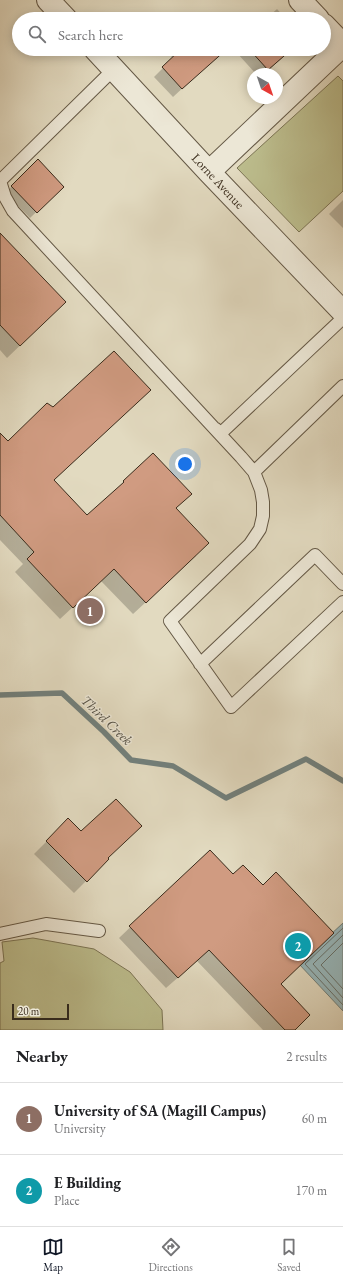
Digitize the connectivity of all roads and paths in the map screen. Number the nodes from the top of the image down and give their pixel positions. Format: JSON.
{"nodes":[{"id":1,"x":48,"y":0,"type":"edge"},
{"id":2,"x":300,"y":0,"type":"edge"},
{"id":3,"x":59,"y":12,"type":"edge"},
{"id":4,"x":311,"y":12,"type":"edge"},
{"id":5,"x":331,"y":32,"type":"edge"},
{"id":6,"x":343,"y":45,"type":"edge"},
{"id":7,"x":102,"y":56,"type":"edge"},
{"id":8,"x":114,"y":69,"type":"junction"},
{"id":9,"x":208,"y":172,"type":"junction"},
{"id":10,"x":0,"y":181,"type":"edge"},
{"id":11,"x":0,"y":198,"type":"edge"},
{"id":12,"x":343,"y":312,"type":"edge"},
{"id":13,"x":343,"y":318,"type":"edge"},
{"id":14,"x":343,"y":386,"type":"edge"},
{"id":15,"x":220,"y":434,"type":"junction"},
{"id":16,"x":254,"y":472,"type":"junction"},
{"id":17,"x":343,"y":584,"type":"edge"},
{"id":18,"x":343,"y":602,"type":"edge"},
{"id":19,"x":200,"y":664,"type":"junction"},
{"id":20,"x":99,"y":931,"type":"dead end"},
{"id":21,"x":0,"y":934,"type":"edge"}],
"edges":[{"from":1,"to":3,"type":"street"},
{"from":2,"to":4,"type":"street"},
{"from":5,"to":6,"type":"street"},
{"from":6,"to":9,"type":"street"},
{"from":7,"to":8,"type":"street","name":"Lorne Avenue"},
{"from":8,"to":9,"type":"street","name":"Lorne Avenue"},
{"from":8,"to":10,"type":"lane"},
{"from":9,"to":12,"type":"street","name":"Lorne Avenue"},
{"from":10,"to":15,"type":"lane"},
{"from":11,"to":15,"type":"lane"},
{"from":13,"to":15,"type":"lane"},
{"from":14,"to":16,"type":"lane"},
{"from":15,"to":16,"type":"lane"},
{"from":16,"to":19,"type":"lane"},
{"from":17,"to":19,"type":"lane"},
{"from":18,"to":19,"type":"lane"},
{"from":20,"to":21,"type":"lane"}]}
